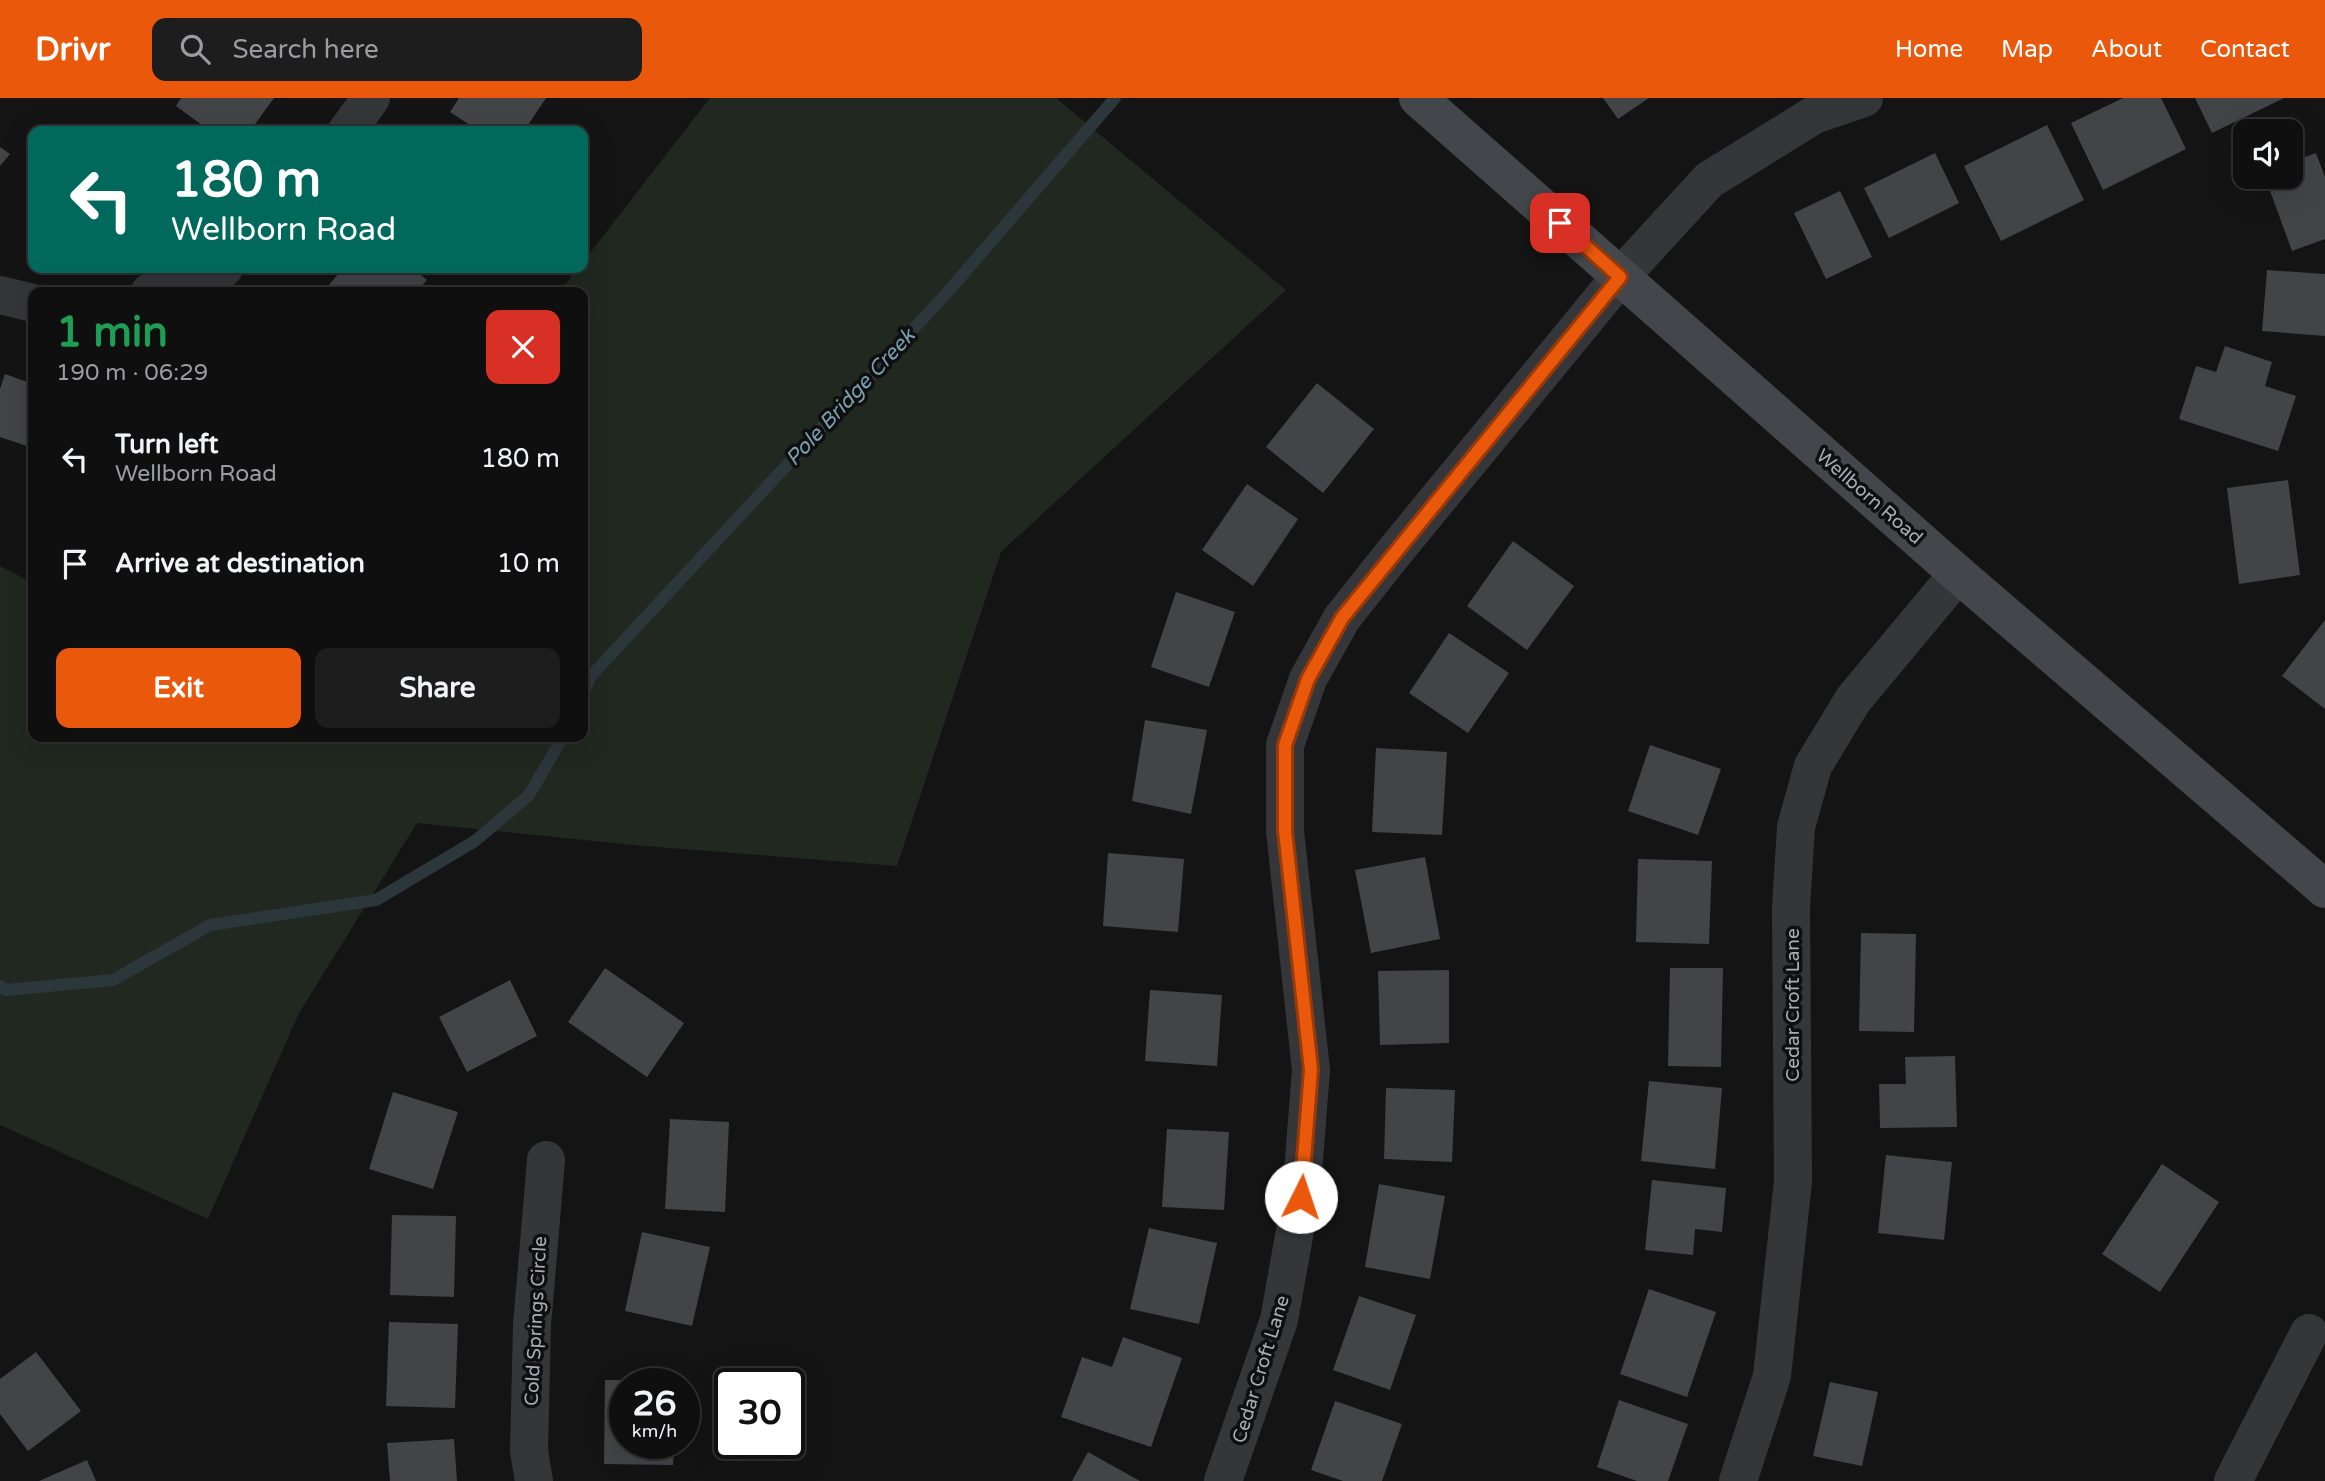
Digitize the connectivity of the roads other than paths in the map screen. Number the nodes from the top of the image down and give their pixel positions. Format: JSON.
{"nodes":[{"id":1,"x":371,"y":98,"type":"edge"},
{"id":2,"x":1419,"y":98,"type":"edge"},
{"id":3,"x":1864,"y":98,"type":"edge"},
{"id":4,"x":351,"y":126,"type":"edge"},
{"id":5,"x":218,"y":273,"type":"edge"},
{"id":6,"x":1620,"y":277,"type":"junction"},
{"id":7,"x":173,"y":287,"type":"edge"},
{"id":8,"x":0,"y":295,"type":"edge"},
{"id":9,"x":28,"y":302,"type":"edge"},
{"id":10,"x":1958,"y":574,"type":"junction"},
{"id":11,"x":2325,"y":889,"type":"edge"},
{"id":12,"x":546,"y":1160,"type":"dead end"},
{"id":13,"x":2309,"y":1333,"type":"dead end"},
{"id":14,"x":534,"y":1481,"type":"edge"},
{"id":15,"x":1223,"y":1481,"type":"edge"},
{"id":16,"x":1738,"y":1481,"type":"edge"},
{"id":17,"x":2233,"y":1481,"type":"edge"}],
"edges":[{"from":1,"to":4,"type":"street"},
{"from":2,"to":6,"type":"street","name":"Wellborn Road"},
{"from":3,"to":6,"type":"street","name":"Cedar Croft Lane"},
{"from":5,"to":7,"type":"street"},
{"from":6,"to":10,"type":"street","name":"Wellborn Road"},
{"from":6,"to":15,"type":"street","name":"Cedar Croft Lane"},
{"from":8,"to":9,"type":"street"},
{"from":10,"to":11,"type":"street","name":"Wellborn Road"},
{"from":10,"to":16,"type":"street","name":"Cedar Croft Lane"},
{"from":12,"to":14,"type":"street","name":"Cold Springs Circle"},
{"from":13,"to":17,"type":"street"}]}
